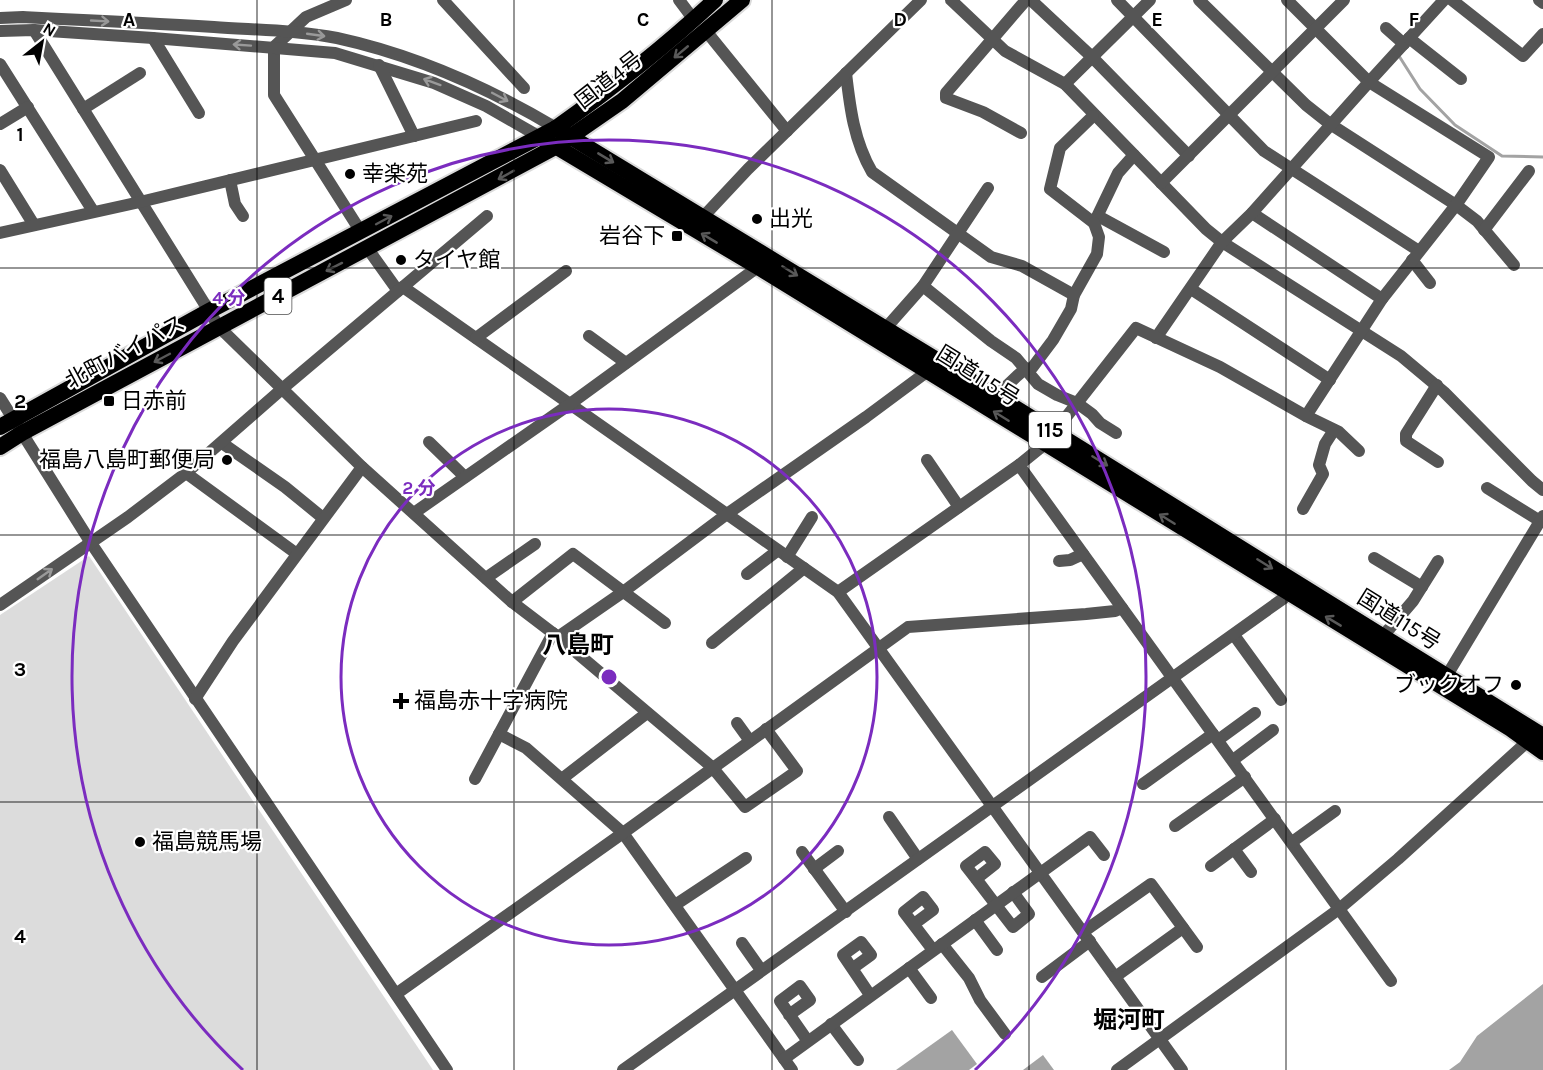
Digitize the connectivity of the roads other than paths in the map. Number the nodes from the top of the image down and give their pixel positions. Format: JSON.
{"nodes":[{"id":1,"x":346,"y":0,"type":"edge"},
{"id":2,"x":443,"y":0,"type":"edge"},
{"id":3,"x":679,"y":0,"type":"edge"},
{"id":4,"x":716,"y":0,"type":"edge"},
{"id":5,"x":742,"y":0,"type":"edge"},
{"id":6,"x":921,"y":0,"type":"edge"},
{"id":7,"x":951,"y":0,"type":"edge"},
{"id":8,"x":1026,"y":0,"type":"edge"},
{"id":9,"x":1031,"y":0,"type":"edge"},
{"id":10,"x":1118,"y":0,"type":"edge"},
{"id":11,"x":1150,"y":0,"type":"edge"},
{"id":12,"x":1199,"y":0,"type":"edge"},
{"id":13,"x":1287,"y":0,"type":"edge"},
{"id":14,"x":1344,"y":0,"type":"edge"},
{"id":15,"x":1444,"y":0,"type":"edge"},
{"id":16,"x":1452,"y":0,"type":"edge"},
{"id":17,"x":1539,"y":0,"type":"edge"},
{"id":18,"x":1543,"y":3,"type":"edge"},
{"id":19,"x":1133,"y":15,"type":"junction"},
{"id":20,"x":0,"y":18,"type":"edge"},
{"id":21,"x":700,"y":26,"type":"junction"},
{"id":22,"x":1315,"y":28,"type":"junction"},
{"id":23,"x":1386,"y":28,"type":"dead end"},
{"id":24,"x":34,"y":30,"type":"junction"},
{"id":25,"x":0,"y":31,"type":"edge"},
{"id":26,"x":291,"y":32,"type":"junction"},
{"id":27,"x":1543,"y":34,"type":"edge"},
{"id":28,"x":153,"y":38,"type":"junction"},
{"id":29,"x":991,"y":38,"type":"junction"},
{"id":30,"x":1406,"y":41,"type":"junction"},
{"id":31,"x":274,"y":47,"type":"junction"},
{"id":32,"x":1092,"y":57,"type":"junction"},
{"id":33,"x":0,"y":64,"type":"edge"},
{"id":34,"x":379,"y":65,"type":"junction"},
{"id":35,"x":1271,"y":72,"type":"junction"},
{"id":36,"x":140,"y":73,"type":"dead end"},
{"id":37,"x":846,"y":73,"type":"junction"},
{"id":38,"x":1461,"y":79,"type":"dead end"},
{"id":39,"x":1369,"y":82,"type":"junction"},
{"id":40,"x":1065,"y":84,"type":"junction"},
{"id":41,"x":524,"y":88,"type":"dead end"},
{"id":42,"x":27,"y":107,"type":"junction"},
{"id":43,"x":83,"y":109,"type":"junction"},
{"id":44,"x":199,"y":113,"type":"dead end"},
{"id":45,"x":1094,"y":116,"type":"junction"},
{"id":46,"x":1230,"y":116,"type":"junction"},
{"id":47,"x":476,"y":121,"type":"dead end"},
{"id":48,"x":0,"y":124,"type":"edge"},
{"id":49,"x":1330,"y":124,"type":"junction"},
{"id":50,"x":556,"y":128,"type":"junction"},
{"id":51,"x":787,"y":131,"type":"junction"},
{"id":52,"x":1021,"y":133,"type":"dead end"},
{"id":53,"x":414,"y":136,"type":"junction"},
{"id":54,"x":540,"y":137,"type":"junction"},
{"id":55,"x":564,"y":142,"type":"junction"},
{"id":56,"x":1134,"y":155,"type":"junction"},
{"id":57,"x":1189,"y":156,"type":"junction"},
{"id":58,"x":315,"y":159,"type":"junction"},
{"id":59,"x":1292,"y":168,"type":"junction"},
{"id":60,"x":0,"y":170,"type":"edge"},
{"id":61,"x":1529,"y":171,"type":"dead end"},
{"id":62,"x":230,"y":180,"type":"junction"},
{"id":63,"x":1161,"y":183,"type":"junction"},
{"id":64,"x":988,"y":188,"type":"dead end"},
{"id":65,"x":140,"y":202,"type":"junction"},
{"id":66,"x":1456,"y":205,"type":"junction"},
{"id":67,"x":93,"y":211,"type":"junction"},
{"id":68,"x":1252,"y":213,"type":"junction"},
{"id":69,"x":243,"y":216,"type":"dead end"},
{"id":70,"x":487,"y":216,"type":"dead end"},
{"id":71,"x":703,"y":217,"type":"junction"},
{"id":72,"x":1096,"y":219,"type":"junction"},
{"id":73,"x":34,"y":225,"type":"junction"},
{"id":74,"x":1484,"y":230,"type":"junction"},
{"id":75,"x":361,"y":232,"type":"junction"},
{"id":76,"x":0,"y":233,"type":"edge"},
{"id":77,"x":960,"y":233,"type":"junction"},
{"id":78,"x":1222,"y":242,"type":"junction"},
{"id":79,"x":368,"y":249,"type":"junction"},
{"id":80,"x":1164,"y":252,"type":"dead end"},
{"id":81,"x":1416,"y":255,"type":"junction"},
{"id":82,"x":762,"y":262,"type":"junction"},
{"id":83,"x":1514,"y":265,"type":"dead end"},
{"id":84,"x":566,"y":271,"type":"dead end"},
{"id":85,"x":1430,"y":283,"type":"dead end"},
{"id":86,"x":923,"y":286,"type":"junction"},
{"id":87,"x":401,"y":289,"type":"junction"},
{"id":88,"x":1191,"y":289,"type":"junction"},
{"id":89,"x":1074,"y":296,"type":"junction"},
{"id":90,"x":1382,"y":299,"type":"junction"},
{"id":91,"x":209,"y":311,"type":"junction"},
{"id":92,"x":219,"y":327,"type":"junction"},
{"id":93,"x":885,"y":329,"type":"junction"},
{"id":94,"x":1363,"y":331,"type":"junction"},
{"id":95,"x":589,"y":336,"type":"dead end"},
{"id":96,"x":476,"y":338,"type":"junction"},
{"id":97,"x":1156,"y":338,"type":"junction"},
{"id":98,"x":626,"y":363,"type":"junction"},
{"id":99,"x":932,"y":366,"type":"junction"},
{"id":100,"x":1025,"y":369,"type":"junction"},
{"id":101,"x":1330,"y":380,"type":"junction"},
{"id":102,"x":1437,"y":386,"type":"junction"},
{"id":103,"x":282,"y":389,"type":"junction"},
{"id":104,"x":996,"y":396,"type":"junction"},
{"id":105,"x":0,"y":398,"type":"edge"},
{"id":106,"x":1077,"y":403,"type":"junction"},
{"id":107,"x":570,"y":404,"type":"junction"},
{"id":108,"x":1306,"y":416,"type":"junction"},
{"id":109,"x":12,"y":426,"type":"edge"},
{"id":110,"x":1334,"y":430,"type":"junction"},
{"id":111,"x":1116,"y":433,"type":"dead end"},
{"id":112,"x":1050,"y":438,"type":"junction"},
{"id":113,"x":429,"y":442,"type":"dead end"},
{"id":114,"x":222,"y":443,"type":"junction"},
{"id":115,"x":0,"y":447,"type":"edge"},
{"id":116,"x":1359,"y":451,"type":"dead end"},
{"id":117,"x":927,"y":460,"type":"dead end"},
{"id":118,"x":1438,"y":462,"type":"dead end"},
{"id":119,"x":1019,"y":465,"type":"junction"},
{"id":120,"x":362,"y":467,"type":"junction"},
{"id":121,"x":186,"y":473,"type":"junction"},
{"id":122,"x":465,"y":477,"type":"junction"},
{"id":123,"x":1487,"y":488,"type":"dead end"},
{"id":124,"x":1543,"y":490,"type":"edge"},
{"id":125,"x":959,"y":507,"type":"junction"},
{"id":126,"x":1303,"y":509,"type":"dead end"},
{"id":127,"x":414,"y":513,"type":"junction"},
{"id":128,"x":727,"y":514,"type":"junction"},
{"id":129,"x":812,"y":517,"type":"dead end"},
{"id":130,"x":323,"y":518,"type":"junction"},
{"id":131,"x":1541,"y":518,"type":"edge"},
{"id":132,"x":91,"y":543,"type":"junction"},
{"id":133,"x":535,"y":544,"type":"dead end"},
{"id":134,"x":297,"y":554,"type":"junction"},
{"id":135,"x":782,"y":554,"type":"junction"},
{"id":136,"x":1083,"y":554,"type":"junction"},
{"id":137,"x":1374,"y":558,"type":"dead end"},
{"id":138,"x":1059,"y":561,"type":"dead end"},
{"id":139,"x":1438,"y":561,"type":"dead end"},
{"id":140,"x":804,"y":568,"type":"junction"},
{"id":141,"x":747,"y":574,"type":"dead end"},
{"id":142,"x":486,"y":578,"type":"junction"},
{"id":143,"x":1422,"y":587,"type":"junction"},
{"id":144,"x":1292,"y":588,"type":"junction"},
{"id":145,"x":623,"y":592,"type":"junction"},
{"id":146,"x":838,"y":592,"type":"junction"},
{"id":147,"x":512,"y":602,"type":"junction"},
{"id":148,"x":0,"y":605,"type":"edge"},
{"id":149,"x":1122,"y":608,"type":"junction"},
{"id":150,"x":665,"y":623,"type":"dead end"},
{"id":151,"x":556,"y":635,"type":"junction"},
{"id":152,"x":1234,"y":635,"type":"junction"},
{"id":153,"x":1383,"y":636,"type":"junction"},
{"id":154,"x":712,"y":643,"type":"dead end"},
{"id":155,"x":878,"y":647,"type":"junction"},
{"id":156,"x":1173,"y":679,"type":"junction"},
{"id":157,"x":1444,"y":681,"type":"junction"},
{"id":158,"x":195,"y":699,"type":"junction"},
{"id":159,"x":1281,"y":700,"type":"dead end"},
{"id":160,"x":647,"y":713,"type":"junction"},
{"id":161,"x":1255,"y":713,"type":"dead end"},
{"id":162,"x":737,"y":723,"type":"dead end"},
{"id":163,"x":766,"y":729,"type":"junction"},
{"id":164,"x":1273,"y":730,"type":"dead end"},
{"id":165,"x":499,"y":734,"type":"junction"},
{"id":166,"x":1215,"y":737,"type":"junction"},
{"id":167,"x":1535,"y":738,"type":"edge"},
{"id":168,"x":750,"y":741,"type":"junction"},
{"id":169,"x":1543,"y":752,"type":"edge"},
{"id":170,"x":1233,"y":760,"type":"junction"},
{"id":171,"x":712,"y":767,"type":"junction"},
{"id":172,"x":1245,"y":777,"type":"junction"},
{"id":173,"x":562,"y":778,"type":"junction"},
{"id":174,"x":476,"y":779,"type":"dead end"},
{"id":175,"x":1143,"y":784,"type":"dead end"},
{"id":176,"x":992,"y":807,"type":"junction"},
{"id":177,"x":1335,"y":811,"type":"dead end"},
{"id":178,"x":889,"y":817,"type":"dead end"},
{"id":179,"x":1275,"y":819,"type":"junction"},
{"id":180,"x":1175,"y":826,"type":"dead end"},
{"id":181,"x":623,"y":833,"type":"junction"},
{"id":182,"x":1292,"y":842,"type":"junction"},
{"id":183,"x":1234,"y":849,"type":"junction"},
{"id":184,"x":838,"y":851,"type":"dead end"},
{"id":185,"x":802,"y":852,"type":"dead end"},
{"id":186,"x":1104,"y":855,"type":"dead end"},
{"id":187,"x":746,"y":858,"type":"dead end"},
{"id":188,"x":918,"y":859,"type":"junction"},
{"id":189,"x":1212,"y":866,"type":"dead end"},
{"id":190,"x":814,"y":869,"type":"junction"},
{"id":191,"x":1041,"y":872,"type":"junction"},
{"id":192,"x":1251,"y":872,"type":"dead end"},
{"id":193,"x":976,"y":879,"type":"dead end"},
{"id":194,"x":1013,"y":892,"type":"junction"},
{"id":195,"x":675,"y":905,"type":"junction"},
{"id":196,"x":995,"y":905,"type":"junction"},
{"id":197,"x":1339,"y":909,"type":"junction"},
{"id":198,"x":846,"y":912,"type":"junction"},
{"id":199,"x":975,"y":920,"type":"junction"},
{"id":200,"x":914,"y":924,"type":"dead end"},
{"id":201,"x":1183,"y":928,"type":"junction"},
{"id":202,"x":1087,"y":937,"type":"junction"},
{"id":203,"x":742,"y":943,"type":"dead end"},
{"id":204,"x":938,"y":947,"type":"junction"},
{"id":205,"x":1197,"y":947,"type":"dead end"},
{"id":206,"x":998,"y":950,"type":"dead end"},
{"id":207,"x":909,"y":968,"type":"junction"},
{"id":208,"x":852,"y":969,"type":"dead end"},
{"id":209,"x":762,"y":970,"type":"junction"},
{"id":210,"x":1042,"y":977,"type":"dead end"},
{"id":211,"x":1115,"y":977,"type":"junction"},
{"id":212,"x":1392,"y":981,"type":"dead end"},
{"id":213,"x":735,"y":989,"type":"junction"},
{"id":214,"x":396,"y":994,"type":"junction"},
{"id":215,"x":870,"y":995,"type":"junction"},
{"id":216,"x":931,"y":998,"type":"dead end"},
{"id":217,"x":789,"y":1015,"type":"dead end"},
{"id":218,"x":831,"y":1024,"type":"junction"},
{"id":219,"x":1005,"y":1034,"type":"dead end"},
{"id":220,"x":1160,"y":1039,"type":"junction"},
{"id":221,"x":807,"y":1040,"type":"junction"},
{"id":222,"x":784,"y":1059,"type":"junction"},
{"id":223,"x":858,"y":1060,"type":"dead end"},
{"id":224,"x":447,"y":1070,"type":"edge"},
{"id":225,"x":623,"y":1070,"type":"edge"},
{"id":226,"x":792,"y":1070,"type":"edge"},
{"id":227,"x":1117,"y":1070,"type":"edge"},
{"id":228,"x":1182,"y":1070,"type":"edge"}],
"edges":[{"from":1,"to":26,"type":"street"},
{"from":2,"to":41,"type":"street"},
{"from":3,"to":21,"type":"street"},
{"from":4,"to":21,"type":"highway","name":"国道4号","number":"4"},
{"from":5,"to":21,"type":"highway","name":"国道4号","number":"4"},
{"from":6,"to":37,"type":"street"},
{"from":7,"to":29,"type":"street"},
{"from":8,"to":29,"type":"street"},
{"from":9,"to":32,"type":"street"},
{"from":10,"to":19,"type":"street"},
{"from":11,"to":19,"type":"street"},
{"from":12,"to":35,"type":"street"},
{"from":13,"to":22,"type":"street"},
{"from":14,"to":22,"type":"street"},
{"from":15,"to":30,"type":"street"},
{"from":16,"to":27,"type":"street"},
{"from":17,"to":18,"type":"street"},
{"from":19,"to":32,"type":"street"},
{"from":19,"to":46,"type":"street"},
{"from":20,"to":26,"type":"street","one_way":true},
{"from":21,"to":50,"type":"highway","name":"国道4号","number":"4"},
{"from":21,"to":51,"type":"street"},
{"from":21,"to":55,"type":"highway","name":"国道4号","number":"4","one_way":true},
{"from":22,"to":35,"type":"street"},
{"from":22,"to":39,"type":"street"},
{"from":23,"to":30,"type":"street"},
{"from":24,"to":25,"type":"street"},
{"from":24,"to":28,"type":"street"},
{"from":24,"to":43,"type":"street"},
{"from":26,"to":31,"type":"street"},
{"from":26,"to":50,"type":"street","one_way":true},
{"from":31,"to":28,"type":"street","one_way":true},
{"from":28,"to":44,"type":"street"},
{"from":29,"to":40,"type":"street"},
{"from":29,"to":52,"type":"street"},
{"from":30,"to":38,"type":"street"},
{"from":30,"to":39,"type":"street"},
{"from":31,"to":34,"type":"street"},
{"from":31,"to":58,"type":"street"},
{"from":32,"to":40,"type":"street"},
{"from":32,"to":57,"type":"street"},
{"from":33,"to":42,"type":"street"},
{"from":34,"to":53,"type":"street"},
{"from":54,"to":34,"type":"street","one_way":true},
{"from":35,"to":46,"type":"street"},
{"from":35,"to":49,"type":"street"},
{"from":36,"to":43,"type":"street"},
{"from":37,"to":51,"type":"street"},
{"from":37,"to":77,"type":"street"},
{"from":39,"to":49,"type":"street"},
{"from":39,"to":66,"type":"street"},
{"from":40,"to":45,"type":"street"},
{"from":42,"to":48,"type":"street"},
{"from":42,"to":67,"type":"street"},
{"from":43,"to":65,"type":"street"},
{"from":45,"to":56,"type":"street"},
{"from":45,"to":72,"type":"street"},
{"from":46,"to":57,"type":"street"},
{"from":46,"to":59,"type":"street"},
{"from":47,"to":53,"type":"street"},
{"from":49,"to":59,"type":"street"},
{"from":49,"to":66,"type":"street"},
{"from":50,"to":54,"type":"highway","name":"国道4号","number":"4"},
{"from":50,"to":55,"type":"highway","name":"国道115号","number":"115"},
{"from":51,"to":71,"type":"street"},
{"from":53,"to":58,"type":"street"},
{"from":54,"to":55,"type":"highway","name":"国道115号","number":"115"},
{"from":75,"to":54,"type":"highway","name":"北町バイパス","number":"4","one_way":true},
{"from":55,"to":71,"type":"highway","name":"国道115号","number":"115","one_way":true},
{"from":55,"to":79,"type":"highway","name":"北町バイパス","number":"4","one_way":true},
{"from":82,"to":55,"type":"highway","name":"国道115号","number":"115","one_way":true},
{"from":56,"to":63,"type":"street"},
{"from":56,"to":72,"type":"street"},
{"from":57,"to":63,"type":"street"},
{"from":58,"to":62,"type":"street"},
{"from":58,"to":75,"type":"street"},
{"from":59,"to":68,"type":"street"},
{"from":59,"to":81,"type":"street"},
{"from":60,"to":73,"type":"street"},
{"from":61,"to":74,"type":"street"},
{"from":62,"to":65,"type":"street"},
{"from":62,"to":69,"type":"street"},
{"from":63,"to":78,"type":"street"},
{"from":64,"to":77,"type":"street"},
{"from":65,"to":67,"type":"street"},
{"from":65,"to":91,"type":"street"},
{"from":66,"to":74,"type":"street"},
{"from":66,"to":81,"type":"street"},
{"from":67,"to":73,"type":"street"},
{"from":68,"to":78,"type":"street"},
{"from":68,"to":90,"type":"street"},
{"from":70,"to":87,"type":"street"},
{"from":71,"to":82,"type":"highway","name":"国道115号","number":"115"},
{"from":72,"to":80,"type":"street"},
{"from":72,"to":89,"type":"street"},
{"from":73,"to":76,"type":"street"},
{"from":74,"to":83,"type":"street"},
{"from":75,"to":91,"type":"highway","name":"北町バイパス","number":"4"},
{"from":77,"to":86,"type":"street"},
{"from":77,"to":89,"type":"street"},
{"from":78,"to":88,"type":"street"},
{"from":78,"to":94,"type":"street"},
{"from":79,"to":87,"type":"street"},
{"from":79,"to":92,"type":"highway","name":"北町バイパス","number":"4","one_way":true},
{"from":81,"to":85,"type":"street"},
{"from":81,"to":90,"type":"street"},
{"from":82,"to":93,"type":"highway","name":"国道115号","number":"115","one_way":true},
{"from":82,"to":98,"type":"street"},
{"from":82,"to":99,"type":"highway","name":"国道115号","number":"115"},
{"from":84,"to":96,"type":"street"},
{"from":86,"to":93,"type":"street"},
{"from":86,"to":100,"type":"street"},
{"from":87,"to":96,"type":"street"},
{"from":87,"to":103,"type":"street"},
{"from":88,"to":97,"type":"street"},
{"from":88,"to":101,"type":"street"},
{"from":89,"to":100,"type":"street"},
{"from":90,"to":94,"type":"street"},
{"from":91,"to":92,"type":"street"},
{"from":91,"to":109,"type":"highway","name":"北町バイパス","number":"4"},
{"from":92,"to":103,"type":"street"},
{"from":92,"to":109,"type":"highway","name":"北町バイパス","number":"4","one_way":true},
{"from":93,"to":99,"type":"highway","name":"国道115号","number":"115"},
{"from":94,"to":101,"type":"street"},
{"from":94,"to":102,"type":"street"},
{"from":95,"to":98,"type":"street"},
{"from":96,"to":107,"type":"street"},
{"from":97,"to":106,"type":"street"},
{"from":97,"to":108,"type":"street"},
{"from":98,"to":107,"type":"street"},
{"from":99,"to":104,"type":"highway","name":"国道115号","number":"115"},
{"from":112,"to":99,"type":"highway","name":"国道115号","number":"115","one_way":true},
{"from":99,"to":128,"type":"street"},
{"from":100,"to":104,"type":"street"},
{"from":100,"to":106,"type":"street"},
{"from":101,"to":108,"type":"street"},
{"from":102,"to":118,"type":"street"},
{"from":102,"to":124,"type":"street"},
{"from":103,"to":114,"type":"street"},
{"from":103,"to":120,"type":"street"},
{"from":104,"to":112,"type":"highway","name":"国道115号","number":"115"},
{"from":105,"to":109,"type":"street"},
{"from":106,"to":111,"type":"street"},
{"from":106,"to":112,"type":"street"},
{"from":107,"to":122,"type":"street"},
{"from":107,"to":128,"type":"street"},
{"from":108,"to":110,"type":"street"},
{"from":109,"to":115,"type":"highway","name":"北町バイパス","number":"4"},
{"from":109,"to":132,"type":"street"},
{"from":110,"to":116,"type":"street"},
{"from":110,"to":126,"type":"street"},
{"from":112,"to":119,"type":"street"},
{"from":112,"to":144,"type":"highway","name":"国道115号","number":"115"},
{"from":113,"to":122,"type":"street"},
{"from":114,"to":121,"type":"street"},
{"from":114,"to":130,"type":"street"},
{"from":117,"to":125,"type":"street"},
{"from":119,"to":125,"type":"street"},
{"from":119,"to":136,"type":"street"},
{"from":120,"to":127,"type":"street"},
{"from":120,"to":130,"type":"street"},
{"from":121,"to":132,"type":"street"},
{"from":121,"to":134,"type":"street"},
{"from":122,"to":127,"type":"street"},
{"from":123,"to":131,"type":"street"},
{"from":125,"to":146,"type":"street"},
{"from":127,"to":142,"type":"street"},
{"from":128,"to":135,"type":"street"},
{"from":128,"to":145,"type":"street"},
{"from":129,"to":135,"type":"street"},
{"from":130,"to":134,"type":"street"},
{"from":131,"to":157,"type":"street"},
{"from":148,"to":132,"type":"street","one_way":true},
{"from":132,"to":158,"type":"street"},
{"from":133,"to":142,"type":"street"},
{"from":134,"to":158,"type":"street"},
{"from":135,"to":140,"type":"street"},
{"from":135,"to":141,"type":"street"},
{"from":136,"to":138,"type":"street"},
{"from":136,"to":149,"type":"street"},
{"from":137,"to":143,"type":"street"},
{"from":139,"to":143,"type":"street"},
{"from":140,"to":146,"type":"street"},
{"from":140,"to":154,"type":"street"},
{"from":142,"to":147,"type":"street"},
{"from":143,"to":153,"type":"street"},
{"from":144,"to":152,"type":"street"},
{"from":144,"to":153,"type":"highway","name":"国道115号","number":"115"},
{"from":157,"to":144,"type":"highway","name":"国道115号","number":"115","one_way":true},
{"from":145,"to":147,"type":"street"},
{"from":145,"to":150,"type":"street"},
{"from":145,"to":151,"type":"street"},
{"from":146,"to":155,"type":"street"},
{"from":147,"to":151,"type":"street"},
{"from":149,"to":155,"type":"street"},
{"from":149,"to":156,"type":"street"},
{"from":151,"to":160,"type":"street"},
{"from":151,"to":165,"type":"street"},
{"from":152,"to":156,"type":"street"},
{"from":152,"to":159,"type":"street"},
{"from":153,"to":157,"type":"highway","name":"国道115号","number":"115"},
{"from":155,"to":163,"type":"street"},
{"from":155,"to":176,"type":"street"},
{"from":156,"to":166,"type":"street"},
{"from":156,"to":176,"type":"street"},
{"from":157,"to":167,"type":"highway","name":"国道115号","number":"115"},
{"from":158,"to":214,"type":"street"},
{"from":160,"to":171,"type":"street"},
{"from":160,"to":173,"type":"street"},
{"from":161,"to":166,"type":"street"},
{"from":162,"to":168,"type":"street"},
{"from":163,"to":168,"type":"street"},
{"from":163,"to":171,"type":"street"},
{"from":164,"to":170,"type":"street"},
{"from":165,"to":173,"type":"street"},
{"from":165,"to":174,"type":"street"},
{"from":166,"to":170,"type":"street"},
{"from":166,"to":175,"type":"street"},
{"from":167,"to":169,"type":"highway","name":"国道115号","number":"115"},
{"from":167,"to":197,"type":"street"},
{"from":168,"to":171,"type":"street"},
{"from":170,"to":172,"type":"street"},
{"from":171,"to":181,"type":"street"},
{"from":172,"to":179,"type":"street"},
{"from":172,"to":180,"type":"street"},
{"from":173,"to":181,"type":"street"},
{"from":176,"to":188,"type":"street"},
{"from":176,"to":191,"type":"street"},
{"from":177,"to":182,"type":"street"},
{"from":178,"to":188,"type":"street"},
{"from":179,"to":182,"type":"street"},
{"from":179,"to":183,"type":"street"},
{"from":181,"to":195,"type":"street"},
{"from":181,"to":214,"type":"street"},
{"from":182,"to":197,"type":"street"},
{"from":183,"to":189,"type":"street"},
{"from":183,"to":192,"type":"street"},
{"from":184,"to":190,"type":"street"},
{"from":185,"to":190,"type":"street"},
{"from":186,"to":191,"type":"street"},
{"from":187,"to":195,"type":"street"},
{"from":188,"to":198,"type":"street"},
{"from":190,"to":198,"type":"street"},
{"from":191,"to":194,"type":"street"},
{"from":191,"to":202,"type":"street"},
{"from":193,"to":196,"type":"street"},
{"from":194,"to":196,"type":"street"},
{"from":194,"to":196,"type":"street"},
{"from":195,"to":213,"type":"street"},
{"from":196,"to":199,"type":"street"},
{"from":197,"to":212,"type":"street"},
{"from":197,"to":220,"type":"street"},
{"from":198,"to":209,"type":"street"},
{"from":199,"to":204,"type":"street"},
{"from":199,"to":206,"type":"street"},
{"from":200,"to":204,"type":"street"},
{"from":201,"to":202,"type":"street"},
{"from":201,"to":205,"type":"street"},
{"from":201,"to":211,"type":"street"},
{"from":202,"to":210,"type":"street"},
{"from":202,"to":211,"type":"street"},
{"from":203,"to":209,"type":"street"},
{"from":204,"to":207,"type":"street"},
{"from":204,"to":219,"type":"street"},
{"from":207,"to":215,"type":"street"},
{"from":207,"to":216,"type":"street"},
{"from":208,"to":215,"type":"street"},
{"from":209,"to":213,"type":"street"},
{"from":211,"to":220,"type":"street"},
{"from":213,"to":222,"type":"street"},
{"from":213,"to":225,"type":"street"},
{"from":214,"to":224,"type":"street"},
{"from":215,"to":218,"type":"street"},
{"from":217,"to":221,"type":"street"},
{"from":218,"to":221,"type":"street"},
{"from":218,"to":223,"type":"street"},
{"from":220,"to":227,"type":"street"},
{"from":220,"to":228,"type":"street"},
{"from":221,"to":222,"type":"street"},
{"from":222,"to":226,"type":"street"}]}
